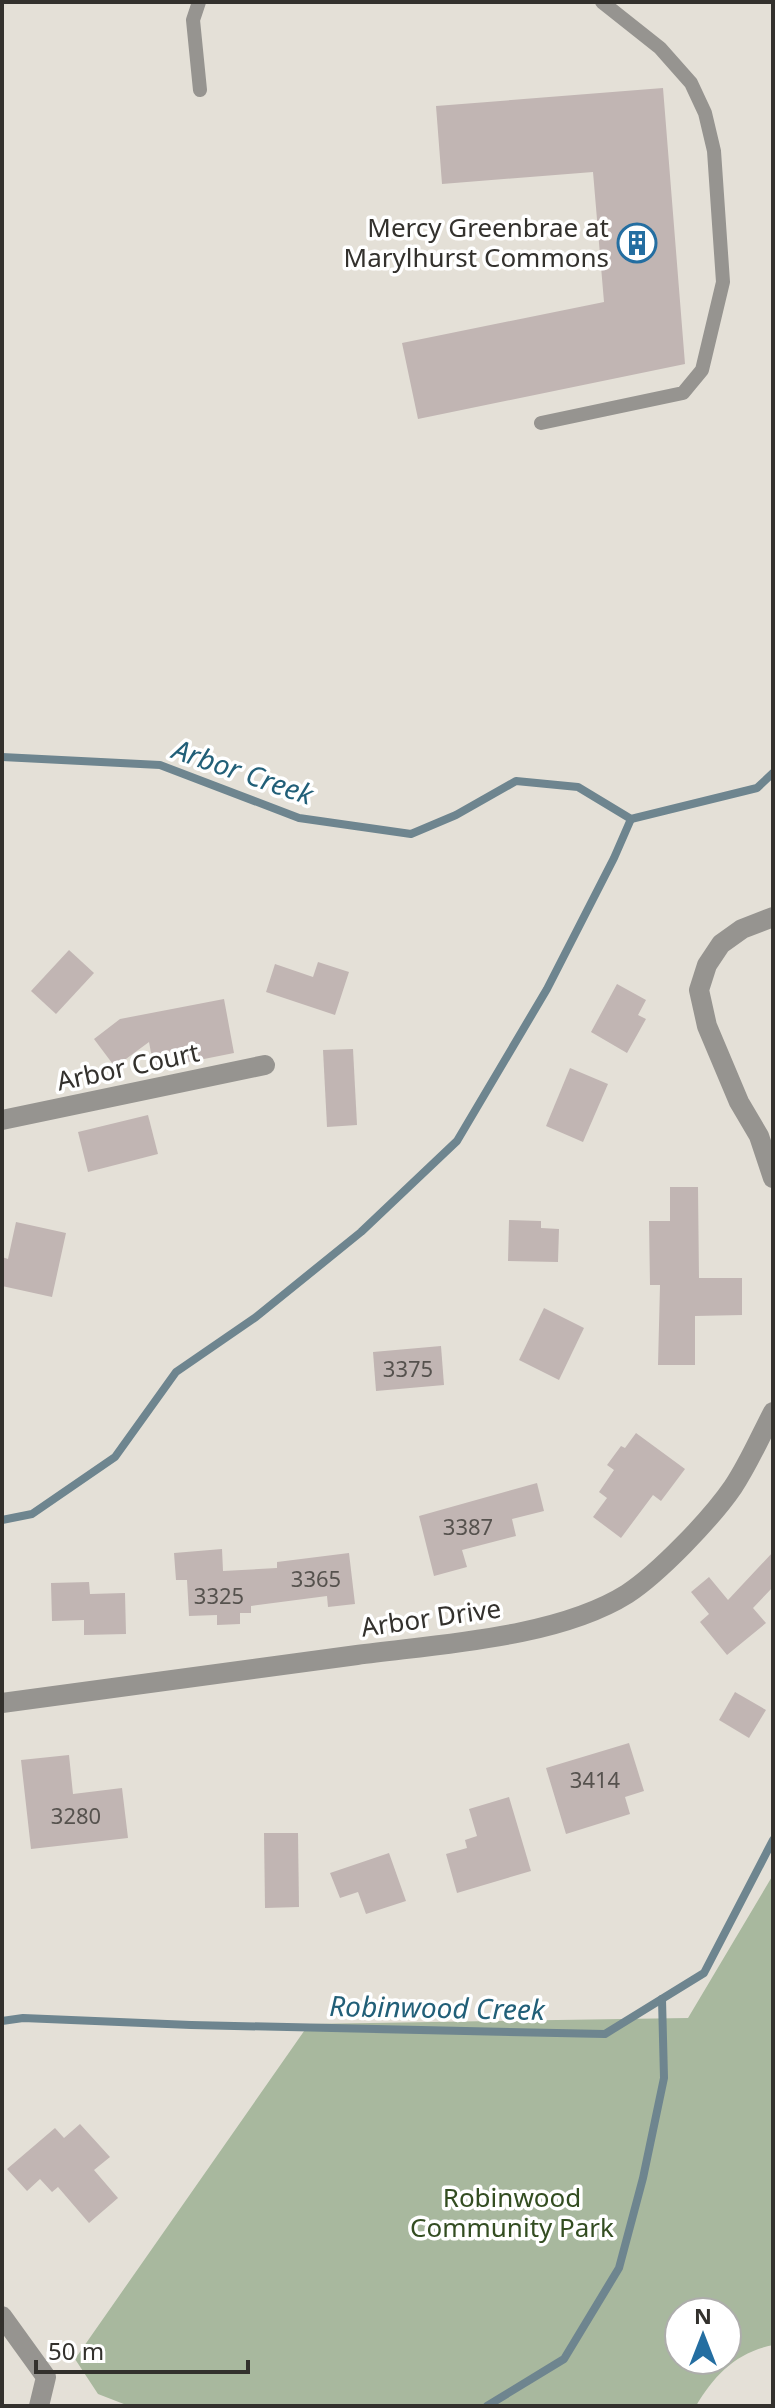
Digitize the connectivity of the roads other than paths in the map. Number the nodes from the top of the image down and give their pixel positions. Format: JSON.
{"nodes":[{"id":1,"x":199,"y":2,"type":"edge"},
{"id":2,"x":602,"y":2,"type":"edge"},
{"id":3,"x":200,"y":90,"type":"dead end"},
{"id":4,"x":541,"y":423,"type":"dead end"},
{"id":5,"x":773,"y":917,"type":"edge"},
{"id":6,"x":265,"y":1065,"type":"dead end"},
{"id":7,"x":2,"y":1120,"type":"edge"},
{"id":8,"x":773,"y":1178,"type":"edge"},
{"id":9,"x":773,"y":1412,"type":"edge"},
{"id":10,"x":2,"y":1703,"type":"edge"},
{"id":11,"x":2,"y":2316,"type":"edge"},
{"id":12,"x":39,"y":2406,"type":"edge"}],
"edges":[{"from":1,"to":3,"type":"lane"},
{"from":2,"to":4,"type":"lane"},
{"from":5,"to":8,"type":"street"},
{"from":6,"to":7,"type":"street","name":"Arbor Court"},
{"from":9,"to":10,"type":"street","name":"Arbor Drive"},
{"from":11,"to":12,"type":"street"}]}
